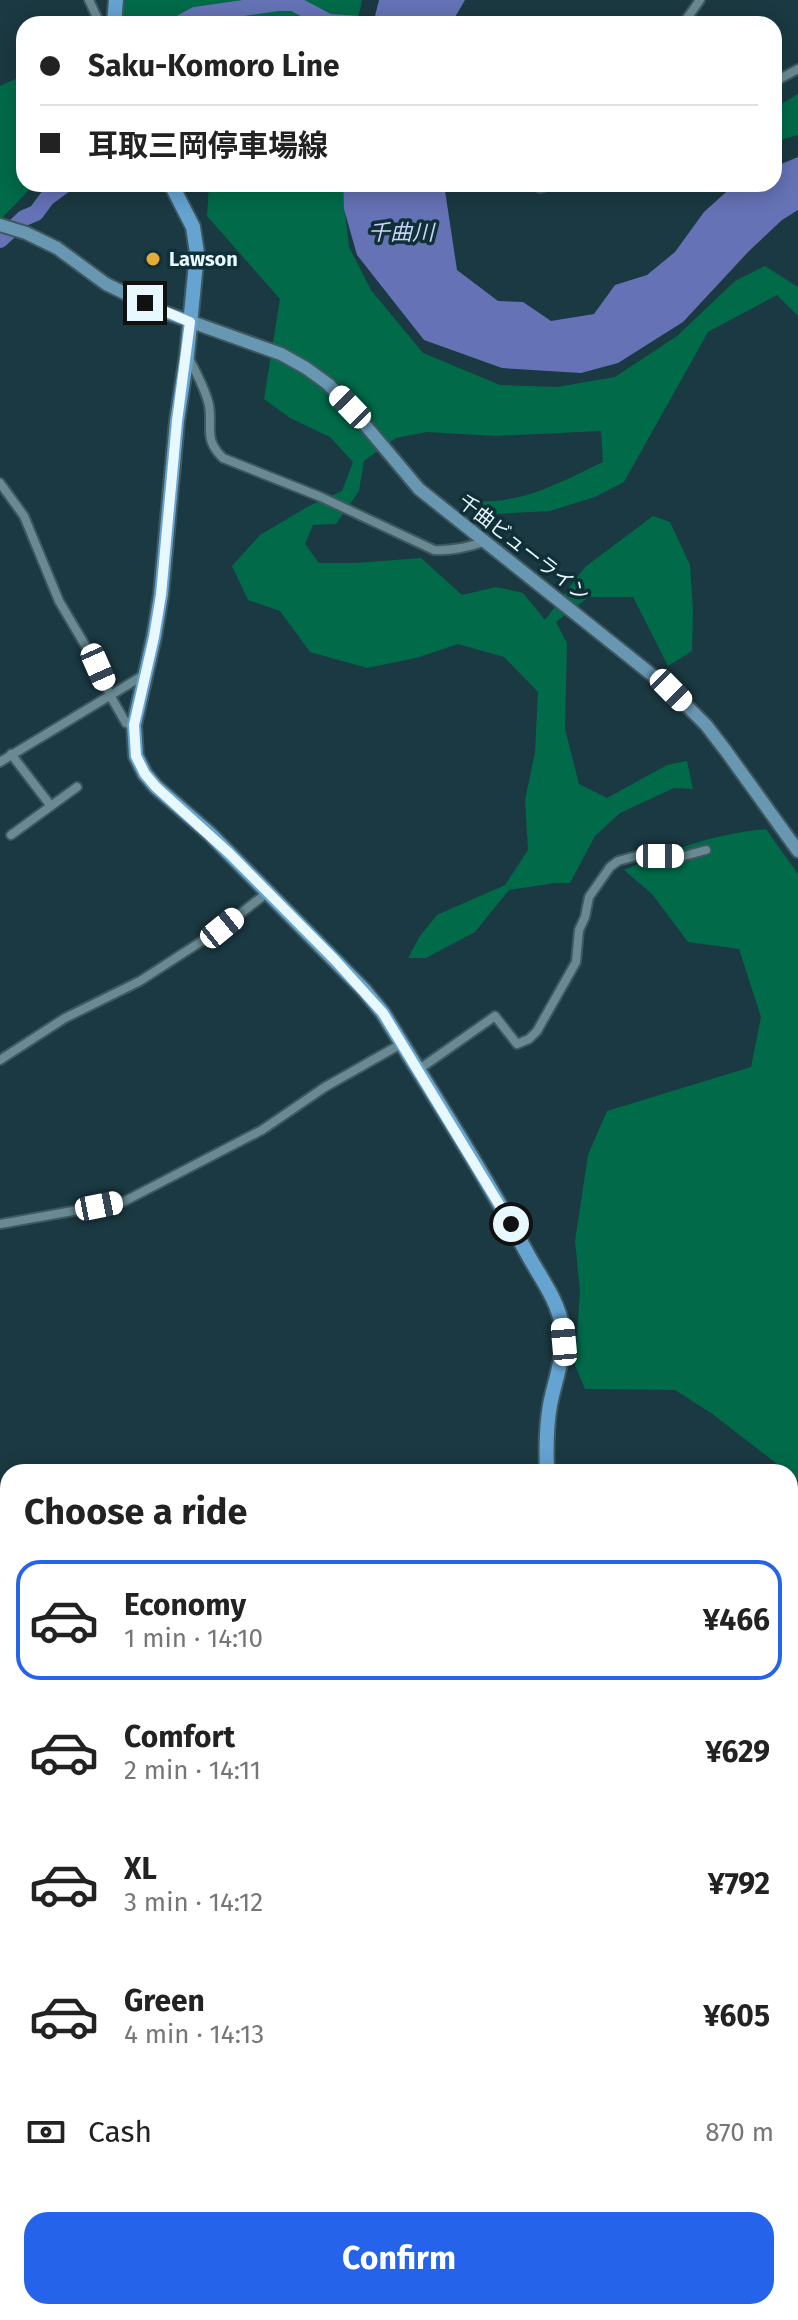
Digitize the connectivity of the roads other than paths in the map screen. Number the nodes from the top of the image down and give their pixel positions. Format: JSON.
{"nodes":[{"id":1,"x":176,"y":192,"type":"edge"},
{"id":2,"x":3,"y":225,"type":"edge"},
{"id":3,"x":190,"y":322,"type":"junction"},
{"id":4,"x":187,"y":355,"type":"junction"},
{"id":5,"x":0,"y":483,"type":"edge"},
{"id":6,"x":484,"y":542,"type":"junction"},
{"id":7,"x":144,"y":675,"type":"junction"},
{"id":8,"x":110,"y":694,"type":"junction"},
{"id":9,"x":134,"y":725,"type":"junction"},
{"id":10,"x":11,"y":754,"type":"junction"},
{"id":11,"x":0,"y":762,"type":"edge"},
{"id":12,"x":77,"y":787,"type":"dead end"},
{"id":13,"x":51,"y":806,"type":"junction"},
{"id":14,"x":11,"y":835,"type":"dead end"},
{"id":15,"x":706,"y":850,"type":"dead end"},
{"id":16,"x":798,"y":851,"type":"edge"},
{"id":17,"x":268,"y":892,"type":"junction"},
{"id":18,"x":401,"y":1044,"type":"junction"},
{"id":19,"x":0,"y":1060,"type":"edge"},
{"id":20,"x":418,"y":1070,"type":"junction"},
{"id":21,"x":0,"y":1224,"type":"edge"},
{"id":22,"x":547,"y":1464,"type":"edge"}],
"edges":[{"from":1,"to":3,"type":"main road"},
{"from":2,"to":3,"type":"street","name":"千曲ビューライン"},
{"from":3,"to":4,"type":"main road"},
{"from":3,"to":6,"type":"street","name":"千曲ビューライン"},
{"from":4,"to":6,"type":"street"},
{"from":4,"to":7,"type":"main road"},
{"from":5,"to":8,"type":"street"},
{"from":6,"to":16,"type":"street","name":"千曲ビューライン"},
{"from":7,"to":8,"type":"street"},
{"from":7,"to":9,"type":"main road"},
{"from":8,"to":9,"type":"street"},
{"from":8,"to":10,"type":"street"},
{"from":9,"to":17,"type":"main road"},
{"from":10,"to":11,"type":"street"},
{"from":10,"to":13,"type":"street"},
{"from":12,"to":13,"type":"street"},
{"from":13,"to":14,"type":"street"},
{"from":15,"to":20,"type":"street"},
{"from":17,"to":18,"type":"main road"},
{"from":17,"to":19,"type":"street"},
{"from":18,"to":20,"type":"main road"},
{"from":18,"to":21,"type":"street"},
{"from":20,"to":22,"type":"main road"}]}
